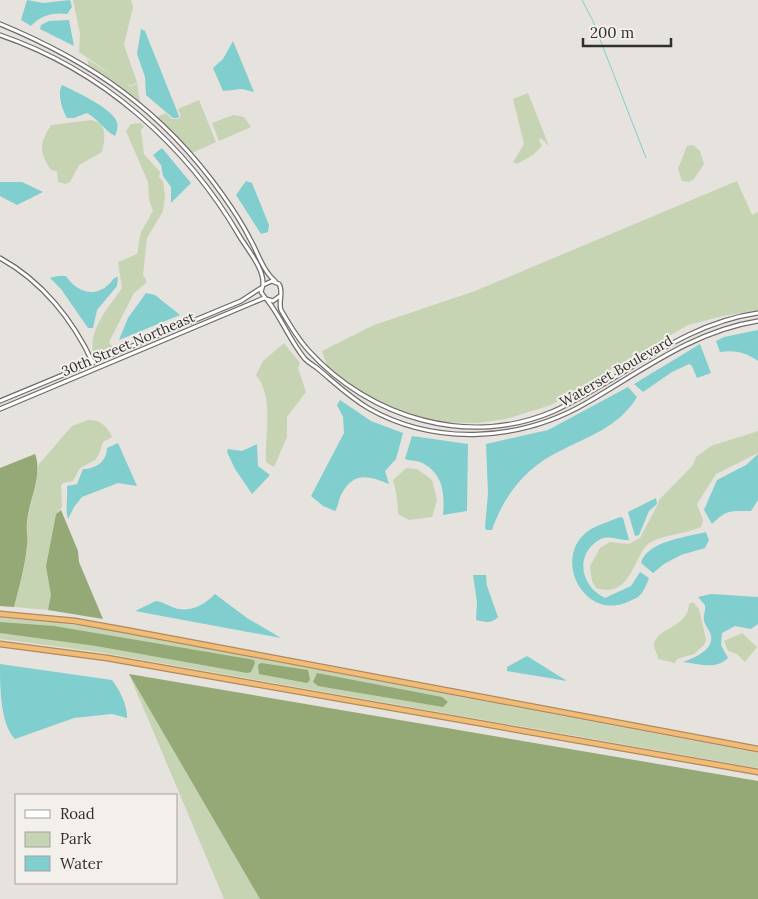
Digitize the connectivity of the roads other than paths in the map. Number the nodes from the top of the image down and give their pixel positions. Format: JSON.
{"nodes":[{"id":1,"x":0,"y":24,"type":"edge"},
{"id":2,"x":0,"y":35,"type":"edge"},
{"id":3,"x":0,"y":258,"type":"edge"},
{"id":4,"x":275,"y":282,"type":"junction"},
{"id":5,"x":263,"y":286,"type":"junction"},
{"id":6,"x":280,"y":296,"type":"junction"},
{"id":7,"x":266,"y":299,"type":"junction"},
{"id":8,"x":758,"y":313,"type":"edge"},
{"id":9,"x":758,"y":321,"type":"edge"},
{"id":10,"x":93,"y":363,"type":"junction"},
{"id":11,"x":0,"y":400,"type":"edge"},
{"id":12,"x":0,"y":409,"type":"edge"},
{"id":13,"x":0,"y":614,"type":"edge"},
{"id":14,"x":0,"y":644,"type":"edge"},
{"id":15,"x":758,"y":749,"type":"edge"},
{"id":16,"x":758,"y":772,"type":"edge"}],
"edges":[{"from":1,"to":4,"type":"street"},
{"from":2,"to":5,"type":"street"},
{"from":3,"to":10,"type":"street"},
{"from":4,"to":5,"type":"street"},
{"from":4,"to":6,"type":"street"},
{"from":5,"to":7,"type":"street"},
{"from":5,"to":10,"type":"street","name":"30th Street Northeast"},
{"from":6,"to":7,"type":"street"},
{"from":6,"to":8,"type":"street","name":"Waterset Boulevard"},
{"from":7,"to":9,"type":"street","name":"Waterset Boulevard"},
{"from":7,"to":12,"type":"street","name":"30th Street Northeast"},
{"from":10,"to":11,"type":"street","name":"30th Street Northeast"},
{"from":13,"to":15,"type":"highway"},
{"from":14,"to":16,"type":"highway"}]}
